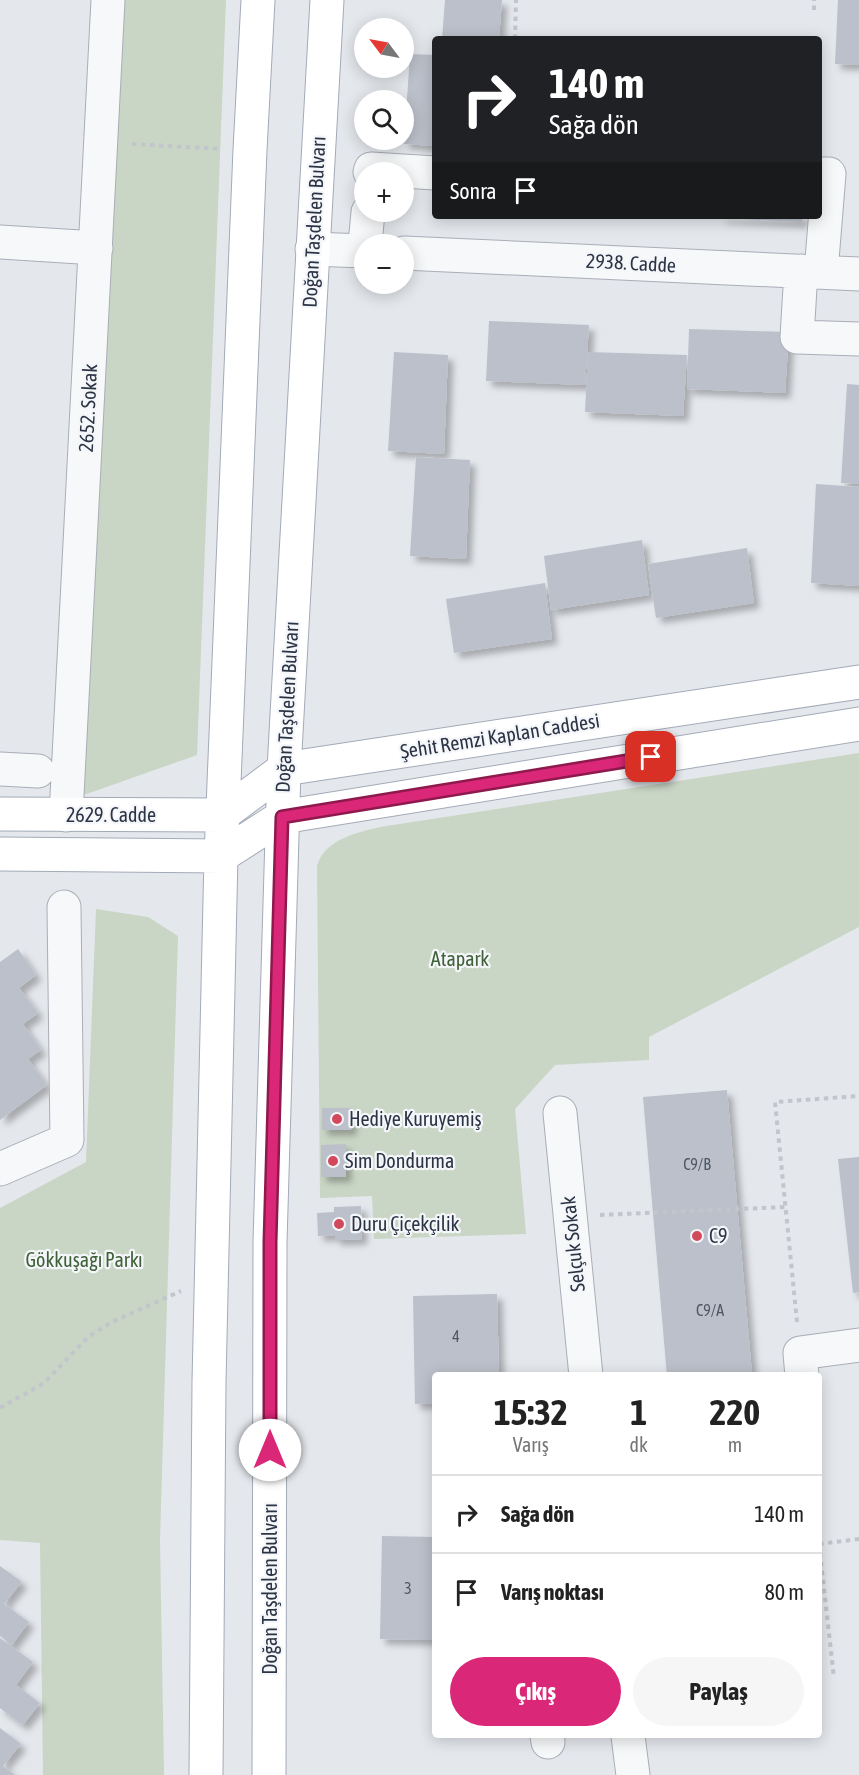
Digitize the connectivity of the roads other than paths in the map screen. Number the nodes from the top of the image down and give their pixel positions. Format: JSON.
{"nodes":[{"id":1,"x":108,"y":0,"type":"edge"},
{"id":2,"x":258,"y":0,"type":"edge"},
{"id":3,"x":327,"y":0,"type":"edge"},
{"id":4,"x":414,"y":172,"type":"edge"},
{"id":5,"x":432,"y":173,"type":"edge"},
{"id":6,"x":822,"y":174,"type":"edge"},
{"id":7,"x":822,"y":212,"type":"edge"},
{"id":8,"x":821,"y":219,"type":"edge"},
{"id":9,"x":0,"y":242,"type":"edge"},
{"id":10,"x":96,"y":248,"type":"junction"},
{"id":11,"x":312,"y":249,"type":"junction"},
{"id":12,"x":354,"y":251,"type":"edge"},
{"id":13,"x":414,"y":253,"type":"edge"},
{"id":14,"x":811,"y":271,"type":"junction"},
{"id":15,"x":859,"y":274,"type":"edge"},
{"id":16,"x":859,"y":339,"type":"edge"},
{"id":17,"x":859,"y":682,"type":"edge"},
{"id":18,"x":859,"y":724,"type":"edge"},
{"id":19,"x":0,"y":769,"type":"edge"},
{"id":20,"x":284,"y":769,"type":"junction"},
{"id":21,"x":38,"y":771,"type":"dead end"},
{"id":22,"x":0,"y":814,"type":"edge"},
{"id":23,"x":66,"y":815,"type":"junction"},
{"id":24,"x":222,"y":815,"type":"junction"},
{"id":25,"x":282,"y":817,"type":"junction"},
{"id":26,"x":0,"y":855,"type":"edge"},
{"id":27,"x":221,"y":856,"type":"junction"},
{"id":28,"x":64,"y":907,"type":"dead end"},
{"id":29,"x":560,"y":1113,"type":"dead end"},
{"id":30,"x":0,"y":1169,"type":"edge"},
{"id":31,"x":859,"y":1345,"type":"edge"},
{"id":32,"x":801,"y":1364,"type":"edge"},
{"id":33,"x":586,"y":1372,"type":"edge"},
{"id":34,"x":628,"y":1738,"type":"edge"},
{"id":35,"x":206,"y":1775,"type":"edge"},
{"id":36,"x":269,"y":1775,"type":"edge"},
{"id":37,"x":633,"y":1775,"type":"edge"}],
"edges":[{"from":1,"to":10,"type":"street","name":"2652. Sokak"},
{"from":2,"to":24,"type":"main road"},
{"from":3,"to":11,"type":"main road","name":"Doğan Taşdelen Bulvarı"},
{"from":4,"to":5,"type":"street"},
{"from":6,"to":7,"type":"street"},
{"from":8,"to":14,"type":"street"},
{"from":9,"to":10,"type":"street"},
{"from":10,"to":23,"type":"street","name":"2652. Sokak"},
{"from":11,"to":12,"type":"street"},
{"from":11,"to":20,"type":"main road","name":"Doğan Taşdelen Bulvarı"},
{"from":13,"to":14,"type":"street","name":"2938. Cadde"},
{"from":14,"to":15,"type":"street","name":"2938. Cadde"},
{"from":14,"to":16,"type":"street"},
{"from":17,"to":20,"type":"main road","name":"Şehit Remzi Kaplan Caddesi"},
{"from":18,"to":25,"type":"main road"},
{"from":19,"to":21,"type":"street"},
{"from":20,"to":24,"type":"main road"},
{"from":20,"to":25,"type":"main road","name":"Doğan Taşdelen Bulvarı"},
{"from":22,"to":23,"type":"main road","name":"2629. Cadde"},
{"from":23,"to":24,"type":"main road","name":"2629. Cadde"},
{"from":24,"to":27,"type":"main road"},
{"from":25,"to":27,"type":"main road"},
{"from":25,"to":36,"type":"main road","name":"Doğan Taşdelen Bulvarı"},
{"from":26,"to":27,"type":"main road","name":"2629. Cadde"},
{"from":27,"to":35,"type":"main road"},
{"from":28,"to":30,"type":"street"},
{"from":29,"to":33,"type":"street","name":"Selçuk Sokak"},
{"from":31,"to":32,"type":"street"},
{"from":34,"to":37,"type":"street"}]}
